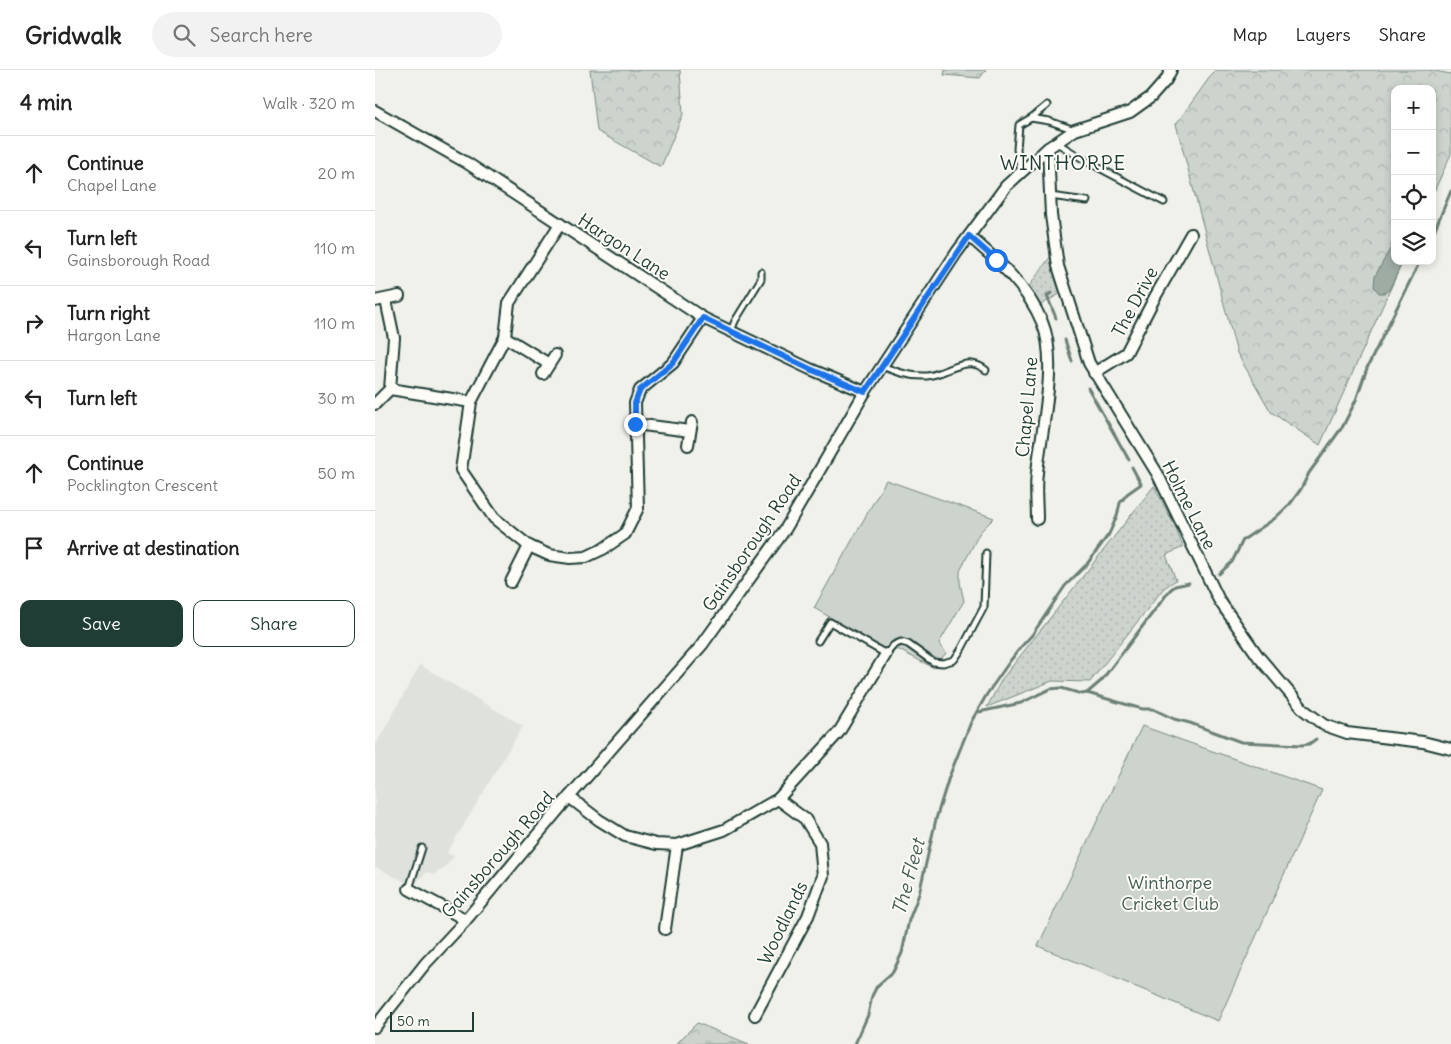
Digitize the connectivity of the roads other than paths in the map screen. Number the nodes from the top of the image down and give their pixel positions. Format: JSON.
{"nodes":[{"id":1,"x":1171,"y":70,"type":"edge"},
{"id":2,"x":1047,"y":105,"type":"dead end"},
{"id":3,"x":375,"y":111,"type":"edge"},
{"id":4,"x":1031,"y":118,"type":"junction"},
{"id":5,"x":1075,"y":130,"type":"junction"},
{"id":6,"x":1052,"y":145,"type":"junction"},
{"id":7,"x":1021,"y":172,"type":"junction"},
{"id":8,"x":1050,"y":196,"type":"junction"},
{"id":9,"x":1087,"y":201,"type":"dead end"},
{"id":10,"x":1164,"y":202,"type":"dead end"},
{"id":11,"x":560,"y":224,"type":"junction"},
{"id":12,"x":1191,"y":234,"type":"dead end"},
{"id":13,"x":969,"y":236,"type":"junction"},
{"id":14,"x":761,"y":272,"type":"dead end"},
{"id":15,"x":399,"y":296,"type":"dead end"},
{"id":16,"x":386,"y":300,"type":"junction"},
{"id":17,"x":375,"y":301,"type":"edge"},
{"id":18,"x":703,"y":318,"type":"junction"},
{"id":19,"x":731,"y":332,"type":"junction"},
{"id":20,"x":505,"y":337,"type":"junction"},
{"id":21,"x":882,"y":366,"type":"junction"},
{"id":22,"x":986,"y":370,"type":"dead end"},
{"id":23,"x":1094,"y":373,"type":"junction"},
{"id":24,"x":543,"y":374,"type":"dead end"},
{"id":25,"x":390,"y":389,"type":"junction"},
{"id":26,"x":865,"y":392,"type":"junction"},
{"id":27,"x":471,"y":402,"type":"junction"},
{"id":28,"x":375,"y":404,"type":"edge"},
{"id":29,"x":635,"y":424,"type":"junction"},
{"id":30,"x":688,"y":445,"type":"dead end"},
{"id":31,"x":1037,"y":519,"type":"dead end"},
{"id":32,"x":529,"y":546,"type":"junction"},
{"id":33,"x":986,"y":553,"type":"dead end"},
{"id":34,"x":511,"y":582,"type":"dead end"},
{"id":35,"x":818,"y":641,"type":"dead end"},
{"id":36,"x":886,"y":654,"type":"junction"},
{"id":37,"x":1451,"y":750,"type":"edge"},
{"id":38,"x":569,"y":797,"type":"junction"},
{"id":39,"x":778,"y":799,"type":"junction"},
{"id":40,"x":677,"y":845,"type":"junction"},
{"id":41,"x":422,"y":848,"type":"dead end"},
{"id":42,"x":409,"y":889,"type":"joint"},
{"id":43,"x":465,"y":921,"type":"junction"},
{"id":44,"x":665,"y":929,"type":"dead end"},
{"id":45,"x":755,"y":1015,"type":"dead end"},
{"id":46,"x":375,"y":1027,"type":"edge"}],
"edges":[{"from":1,"to":5,"type":"street","name":"Gainsborough Road"},
{"from":2,"to":4,"type":"lane"},
{"from":3,"to":11,"type":"street","name":"Hargon Lane"},
{"from":4,"to":5,"type":"lane"},
{"from":4,"to":7,"type":"lane"},
{"from":5,"to":6,"type":"street","name":"Gainsborough Road"},
{"from":6,"to":7,"type":"street","name":"Gainsborough Road"},
{"from":6,"to":8,"type":"street","name":"Holme Lane"},
{"from":6,"to":10,"type":"lane"},
{"from":7,"to":13,"type":"street","name":"Gainsborough Road"},
{"from":8,"to":9,"type":"lane"},
{"from":8,"to":23,"type":"street","name":"Holme Lane"},
{"from":11,"to":18,"type":"street","name":"Hargon Lane"},
{"from":11,"to":20,"type":"street"},
{"from":12,"to":23,"type":"street","name":"The Drive"},
{"from":13,"to":21,"type":"street","name":"Gainsborough Road"},
{"from":13,"to":31,"type":"street","name":"Chapel Lane"},
{"from":14,"to":19,"type":"lane"},
{"from":15,"to":16,"type":"street"},
{"from":16,"to":17,"type":"street"},
{"from":16,"to":25,"type":"street"},
{"from":18,"to":19,"type":"street","name":"Hargon Lane"},
{"from":18,"to":29,"type":"street"},
{"from":19,"to":26,"type":"street","name":"Hargon Lane"},
{"from":20,"to":24,"type":"street"},
{"from":20,"to":27,"type":"street"},
{"from":21,"to":22,"type":"lane"},
{"from":21,"to":26,"type":"street","name":"Gainsborough Road"},
{"from":23,"to":37,"type":"street","name":"Holme Lane"},
{"from":25,"to":27,"type":"street"},
{"from":25,"to":28,"type":"street"},
{"from":26,"to":38,"type":"street","name":"Gainsborough Road"},
{"from":27,"to":32,"type":"street"},
{"from":29,"to":30,"type":"street"},
{"from":29,"to":32,"type":"street"},
{"from":32,"to":34,"type":"street"},
{"from":33,"to":36,"type":"lane"},
{"from":35,"to":36,"type":"lane"},
{"from":36,"to":39,"type":"street"},
{"from":38,"to":40,"type":"street"},
{"from":38,"to":43,"type":"street","name":"Gainsborough Road"},
{"from":39,"to":40,"type":"street"},
{"from":39,"to":45,"type":"street","name":"Woodlands"},
{"from":40,"to":44,"type":"street"},
{"from":41,"to":42,"type":"lane"},
{"from":42,"to":43,"type":"street"},
{"from":43,"to":46,"type":"street","name":"Gainsborough Road"}]}
